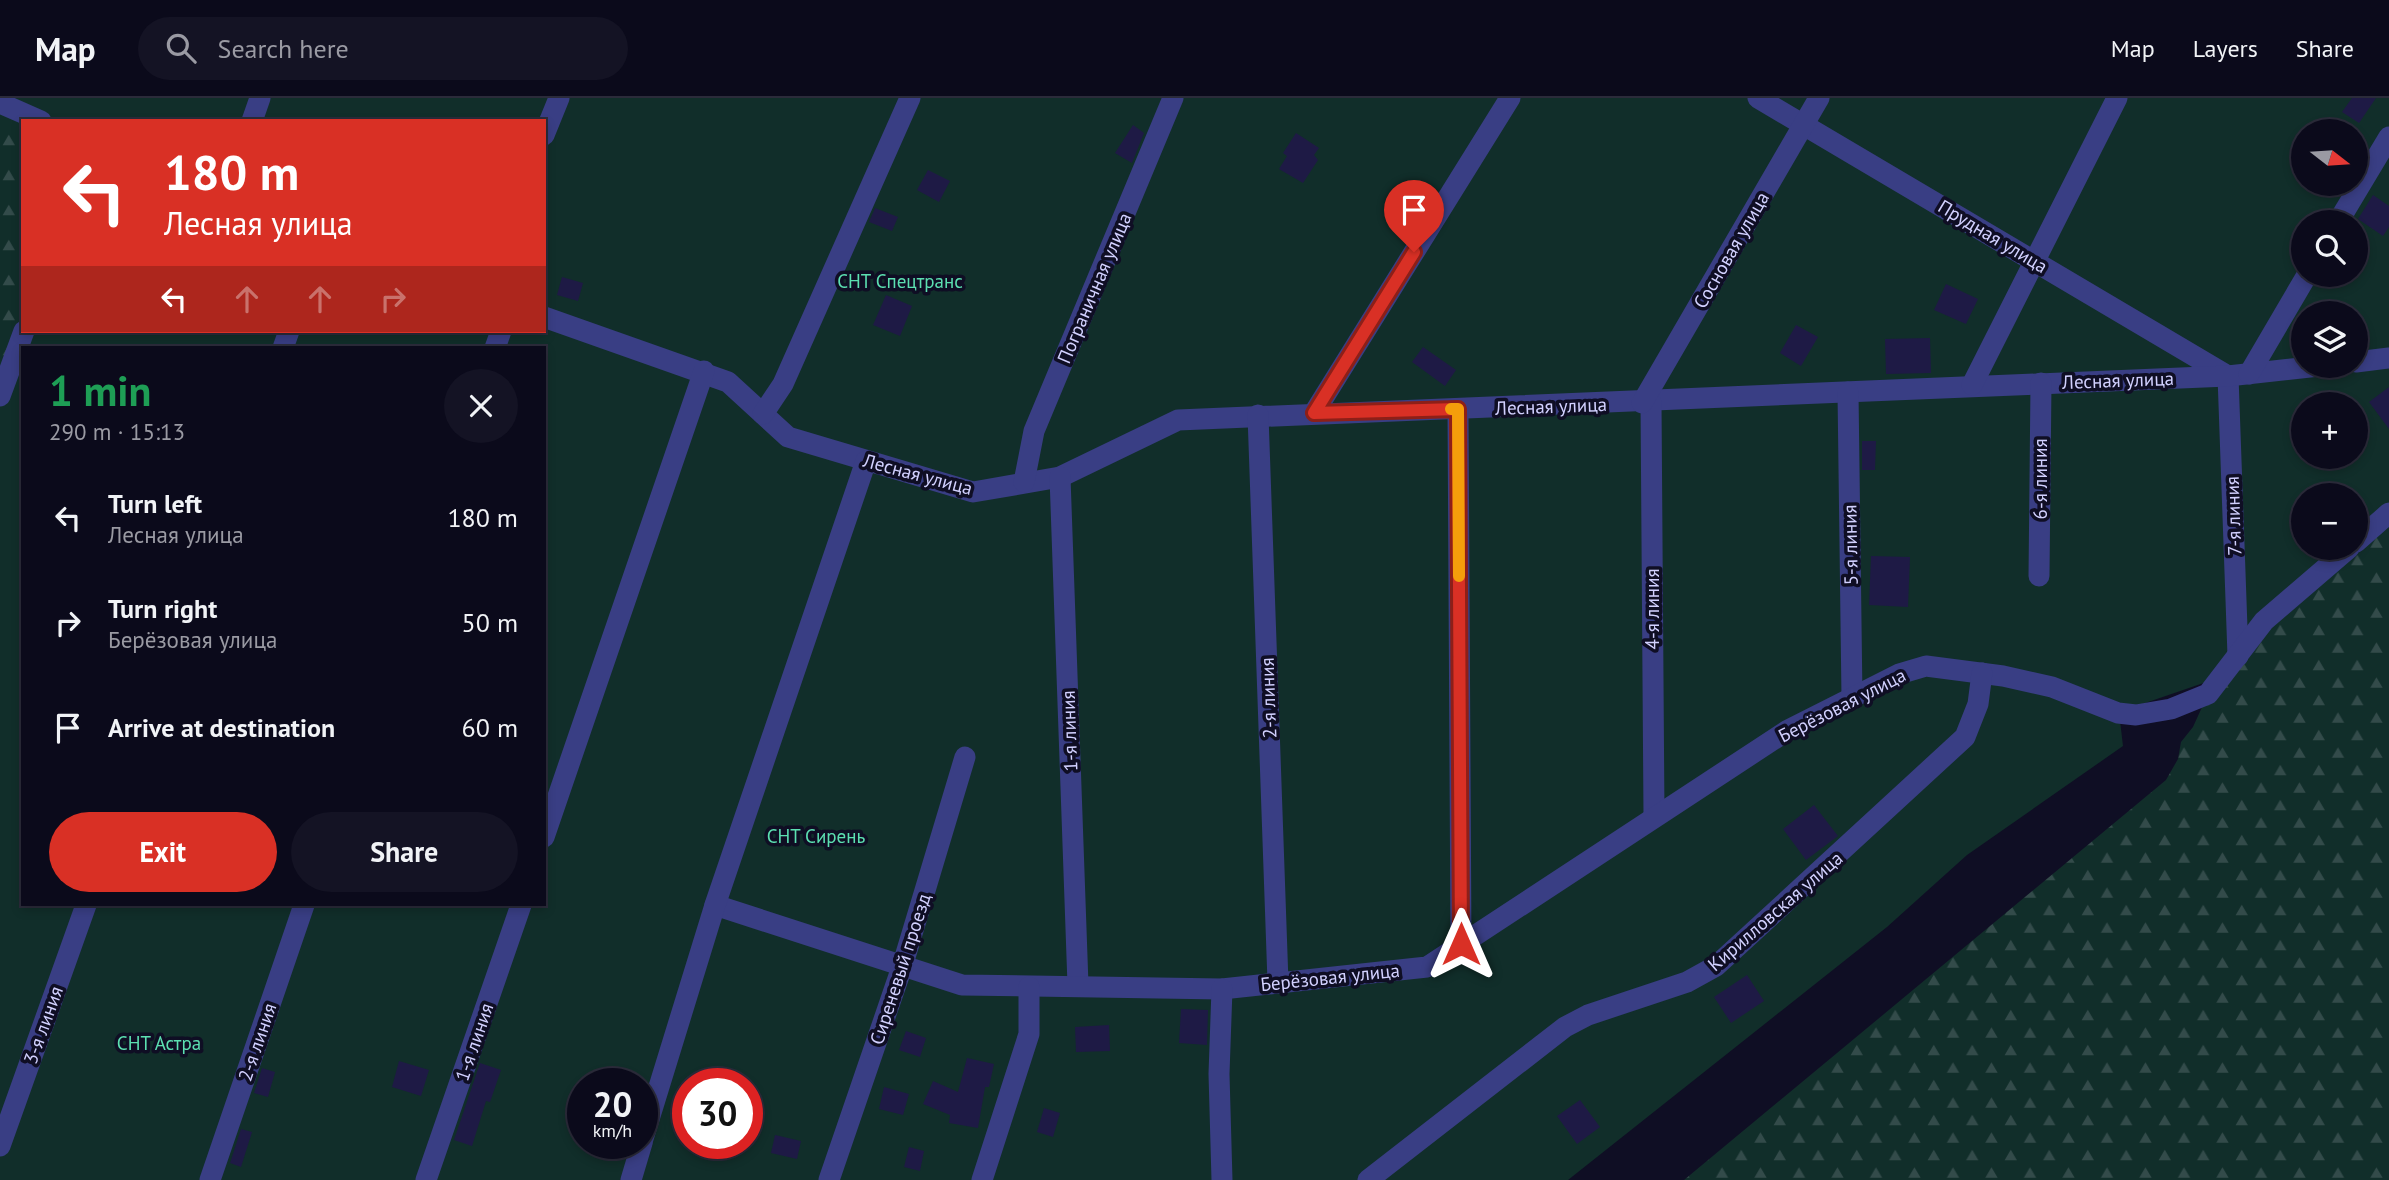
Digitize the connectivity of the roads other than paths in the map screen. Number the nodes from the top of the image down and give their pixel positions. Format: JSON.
{"nodes":[{"id":1,"x":260,"y":98,"type":"edge"},
{"id":2,"x":559,"y":98,"type":"edge"},
{"id":3,"x":910,"y":98,"type":"edge"},
{"id":4,"x":1173,"y":98,"type":"edge"},
{"id":5,"x":1510,"y":98,"type":"edge"},
{"id":6,"x":1758,"y":98,"type":"edge"},
{"id":7,"x":1819,"y":98,"type":"edge"},
{"id":8,"x":2117,"y":98,"type":"edge"},
{"id":9,"x":0,"y":103,"type":"edge"},
{"id":10,"x":36,"y":119,"type":"edge"},
{"id":11,"x":252,"y":119,"type":"edge"},
{"id":12,"x":1804,"y":124,"type":"junction"},
{"id":13,"x":546,"y":130,"type":"edge"},
{"id":14,"x":2389,"y":137,"type":"edge"},
{"id":15,"x":2346,"y":210,"type":"edge"},
{"id":16,"x":2036,"y":261,"type":"junction"},
{"id":17,"x":2299,"y":287,"type":"edge"},
{"id":18,"x":546,"y":318,"type":"edge"},
{"id":19,"x":22,"y":333,"type":"edge"},
{"id":20,"x":2389,"y":358,"type":"edge"},
{"id":21,"x":2368,"y":361,"type":"edge"},
{"id":22,"x":2291,"y":369,"type":"edge"},
{"id":23,"x":704,"y":371,"type":"junction"},
{"id":24,"x":2238,"y":375,"type":"junction"},
{"id":25,"x":2040,"y":383,"type":"junction"},
{"id":26,"x":1972,"y":385,"type":"junction"},
{"id":27,"x":1848,"y":392,"type":"junction"},
{"id":28,"x":0,"y":396,"type":"edge"},
{"id":29,"x":1647,"y":403,"type":"junction"},
{"id":30,"x":1458,"y":409,"type":"junction"},
{"id":31,"x":1314,"y":413,"type":"junction"},
{"id":32,"x":762,"y":414,"type":"junction"},
{"id":33,"x":1258,"y":415,"type":"junction"},
{"id":34,"x":866,"y":461,"type":"junction"},
{"id":35,"x":1060,"y":477,"type":"junction"},
{"id":36,"x":1024,"y":482,"type":"junction"},
{"id":37,"x":2389,"y":513,"type":"edge"},
{"id":38,"x":2368,"y":531,"type":"edge"},
{"id":39,"x":2335,"y":560,"type":"edge"},
{"id":40,"x":2039,"y":576,"type":"dead end"},
{"id":41,"x":2238,"y":656,"type":"junction"},
{"id":42,"x":1982,"y":673,"type":"junction"},
{"id":43,"x":1852,"y":698,"type":"junction"},
{"id":44,"x":965,"y":757,"type":"dead end"},
{"id":45,"x":1654,"y":816,"type":"junction"},
{"id":46,"x":546,"y":831,"type":"edge"},
{"id":47,"x":715,"y":905,"type":"junction"},
{"id":48,"x":86,"y":906,"type":"edge"},
{"id":49,"x":304,"y":906,"type":"edge"},
{"id":50,"x":521,"y":906,"type":"edge"},
{"id":51,"x":1461,"y":944,"type":"junction"},
{"id":52,"x":902,"y":967,"type":"junction"},
{"id":53,"x":1278,"y":982,"type":"junction"},
{"id":54,"x":1078,"y":985,"type":"junction"},
{"id":55,"x":1029,"y":987,"type":"junction"},
{"id":56,"x":1222,"y":989,"type":"junction"},
{"id":57,"x":658,"y":1091,"type":"edge"},
{"id":58,"x":0,"y":1146,"type":"edge"},
{"id":59,"x":637,"y":1159,"type":"edge"},
{"id":60,"x":210,"y":1180,"type":"edge"},
{"id":61,"x":426,"y":1180,"type":"edge"},
{"id":62,"x":631,"y":1180,"type":"edge"},
{"id":63,"x":829,"y":1180,"type":"edge"},
{"id":64,"x":982,"y":1180,"type":"edge"},
{"id":65,"x":1222,"y":1180,"type":"edge"},
{"id":66,"x":1368,"y":1180,"type":"edge"}],
"edges":[{"from":1,"to":11,"type":"street"},
{"from":2,"to":13,"type":"street"},
{"from":3,"to":32,"type":"street"},
{"from":4,"to":36,"type":"street","name":"Пограничная улица"},
{"from":5,"to":31,"type":"street"},
{"from":6,"to":12,"type":"street","name":"Прудная улица"},
{"from":7,"to":12,"type":"street","name":"Сосновая улица"},
{"from":8,"to":16,"type":"street"},
{"from":9,"to":10,"type":"street"},
{"from":12,"to":16,"type":"street","name":"Прудная улица"},
{"from":12,"to":29,"type":"street","name":"Сосновая улица"},
{"from":14,"to":15,"type":"street"},
{"from":16,"to":24,"type":"street","name":"Прудная улица"},
{"from":16,"to":26,"type":"street"},
{"from":17,"to":24,"type":"street"},
{"from":18,"to":23,"type":"street","name":"Лесная улица"},
{"from":19,"to":28,"type":"street"},
{"from":20,"to":21,"type":"street"},
{"from":22,"to":24,"type":"street","name":"Лесная улица"},
{"from":23,"to":32,"type":"street","name":"Лесная улица"},
{"from":23,"to":46,"type":"street"},
{"from":24,"to":25,"type":"street","name":"Лесная улица"},
{"from":24,"to":41,"type":"street","name":"7-я линия"},
{"from":25,"to":26,"type":"street","name":"Лесная улица"},
{"from":25,"to":40,"type":"street","name":"6-я линия"},
{"from":26,"to":27,"type":"street","name":"Лесная улица"},
{"from":27,"to":29,"type":"street","name":"Лесная улица"},
{"from":27,"to":43,"type":"street","name":"5-я линия"},
{"from":29,"to":30,"type":"street","name":"Лесная улица"},
{"from":29,"to":45,"type":"street","name":"4-я линия"},
{"from":30,"to":31,"type":"street","name":"Лесная улица"},
{"from":30,"to":51,"type":"street"},
{"from":31,"to":33,"type":"street","name":"Лесная улица"},
{"from":32,"to":34,"type":"street","name":"Лесная улица"},
{"from":33,"to":35,"type":"street","name":"Лесная улица"},
{"from":33,"to":53,"type":"street","name":"2-я линия"},
{"from":34,"to":36,"type":"street","name":"Лесная улица"},
{"from":34,"to":47,"type":"street"},
{"from":35,"to":36,"type":"street","name":"Лесная улица"},
{"from":35,"to":54,"type":"street","name":"1-я линия"},
{"from":37,"to":38,"type":"street"},
{"from":39,"to":41,"type":"street"},
{"from":41,"to":42,"type":"street","name":"Берёзовая улица"},
{"from":42,"to":43,"type":"street","name":"Берёзовая улица"},
{"from":42,"to":66,"type":"street","name":"Кирилловская улица"},
{"from":43,"to":45,"type":"street","name":"Берёзовая улица"},
{"from":44,"to":52,"type":"street","name":"Сиреневый проезд"},
{"from":45,"to":51,"type":"street","name":"Берёзовая улица"},
{"from":47,"to":52,"type":"street","name":"Берёзовая улица"},
{"from":47,"to":57,"type":"street"},
{"from":48,"to":58,"type":"street","name":"3-я линия"},
{"from":49,"to":60,"type":"street","name":"2-я линия"},
{"from":50,"to":61,"type":"street","name":"1-я линия"},
{"from":51,"to":53,"type":"street","name":"Берёзовая улица"},
{"from":52,"to":55,"type":"street","name":"Берёзовая улица"},
{"from":52,"to":63,"type":"street","name":"Сиреневый проезд"},
{"from":53,"to":56,"type":"street","name":"Берёзовая улица"},
{"from":54,"to":55,"type":"street","name":"Берёзовая улица"},
{"from":54,"to":56,"type":"street","name":"Берёзовая улица"},
{"from":55,"to":64,"type":"street"},
{"from":56,"to":65,"type":"street"},
{"from":59,"to":62,"type":"street"}]}
